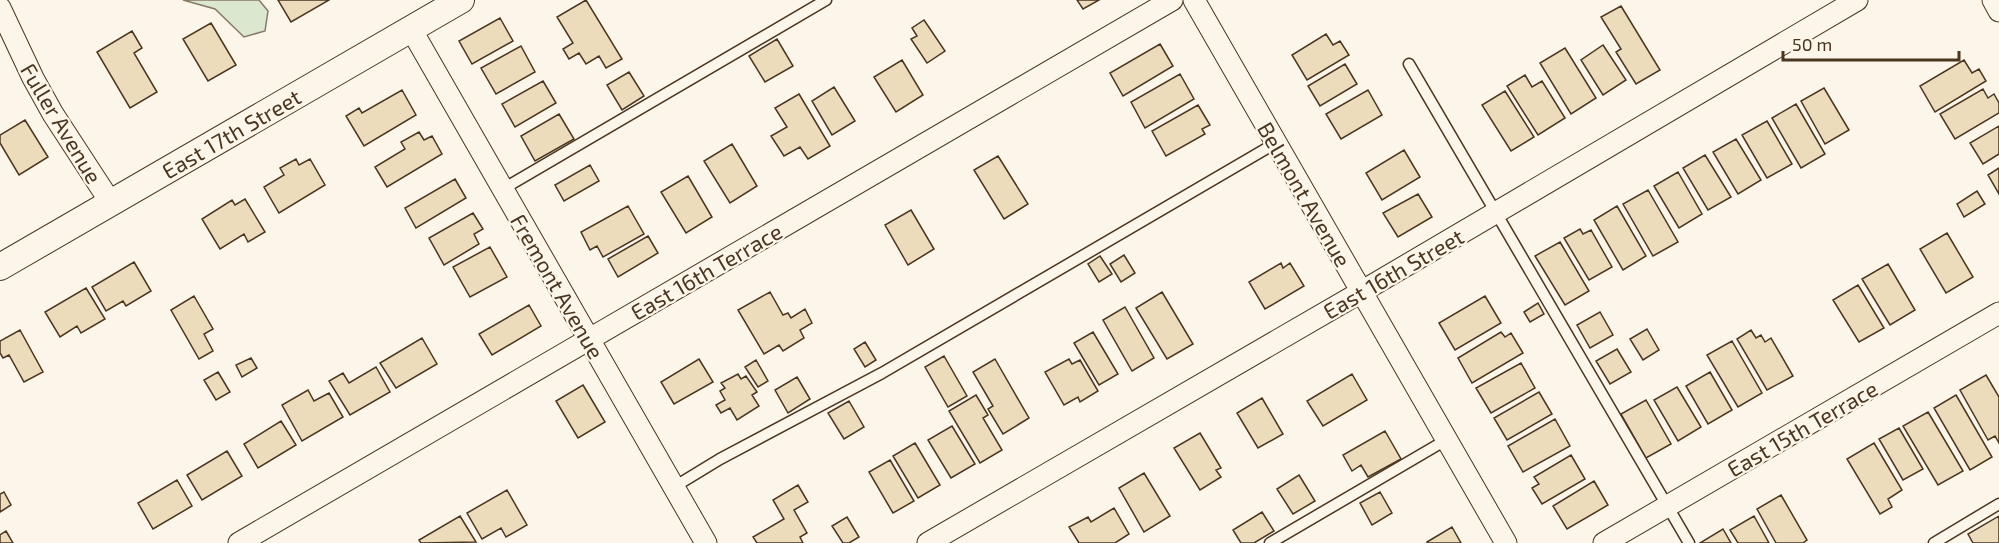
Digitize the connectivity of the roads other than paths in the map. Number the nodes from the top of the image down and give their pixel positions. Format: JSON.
{"nodes":[{"id":1,"x":461,"y":0,"type":"edge"},
{"id":2,"x":826,"y":0,"type":"edge"},
{"id":3,"x":1172,"y":0,"type":"edge"},
{"id":4,"x":1194,"y":0,"type":"edge"},
{"id":5,"x":1857,"y":0,"type":"edge"},
{"id":6,"x":1993,"y":0,"type":"edge"},
{"id":7,"x":0,"y":8,"type":"edge"},
{"id":8,"x":1999,"y":10,"type":"edge"},
{"id":9,"x":411,"y":29,"type":"junction"},
{"id":10,"x":1409,"y":64,"type":"dead end"},
{"id":11,"x":1276,"y":143,"type":"junction"},
{"id":12,"x":503,"y":189,"type":"junction"},
{"id":13,"x":111,"y":203,"type":"junction"},
{"id":14,"x":1496,"y":213,"type":"junction"},
{"id":15,"x":0,"y":267,"type":"edge"},
{"id":16,"x":1361,"y":292,"type":"junction"},
{"id":17,"x":1999,"y":313,"type":"edge"},
{"id":18,"x":589,"y":339,"type":"junction"},
{"id":19,"x":1446,"y":440,"type":"junction"},
{"id":20,"x":674,"y":487,"type":"junction"},
{"id":21,"x":1999,"y":504,"type":"edge"},
{"id":22,"x":1667,"y":507,"type":"junction"},
{"id":23,"x":239,"y":543,"type":"edge"},
{"id":24,"x":706,"y":543,"type":"edge"},
{"id":25,"x":928,"y":543,"type":"edge"},
{"id":26,"x":1270,"y":543,"type":"edge"},
{"id":27,"x":1506,"y":543,"type":"edge"},
{"id":28,"x":1604,"y":543,"type":"edge"},
{"id":29,"x":1689,"y":543,"type":"edge"},
{"id":30,"x":1934,"y":543,"type":"edge"}],
"edges":[{"from":1,"to":9,"type":"street","name":"East 17th Street"},
{"from":2,"to":12,"type":"lane"},
{"from":3,"to":18,"type":"street","name":"East 16th Terrace"},
{"from":4,"to":11,"type":"street","name":"Belmont Avenue"},
{"from":5,"to":14,"type":"street","name":"East 16th Street"},
{"from":6,"to":8,"type":"street"},
{"from":7,"to":13,"type":"street","name":"Fuller Avenue"},
{"from":9,"to":12,"type":"street","name":"Fremont Avenue"},
{"from":9,"to":13,"type":"street","name":"East 17th Street"},
{"from":10,"to":14,"type":"lane"},
{"from":11,"to":16,"type":"street","name":"Belmont Avenue"},
{"from":11,"to":20,"type":"lane"},
{"from":12,"to":18,"type":"street","name":"Fremont Avenue"},
{"from":13,"to":15,"type":"street","name":"East 17th Street"},
{"from":14,"to":16,"type":"street","name":"East 16th Street"},
{"from":14,"to":22,"type":"lane"},
{"from":16,"to":19,"type":"street","name":"Belmont Avenue"},
{"from":16,"to":25,"type":"street","name":"East 16th Street"},
{"from":17,"to":22,"type":"street","name":"East 15th Terrace"},
{"from":18,"to":20,"type":"street","name":"Fremont Avenue"},
{"from":18,"to":23,"type":"street","name":"East 16th Terrace"},
{"from":19,"to":26,"type":"lane"},
{"from":19,"to":27,"type":"street","name":"Belmont Avenue"},
{"from":20,"to":24,"type":"street","name":"Fremont Avenue"},
{"from":21,"to":30,"type":"lane"},
{"from":22,"to":28,"type":"street","name":"East 15th Terrace"},
{"from":22,"to":29,"type":"lane"}]}
